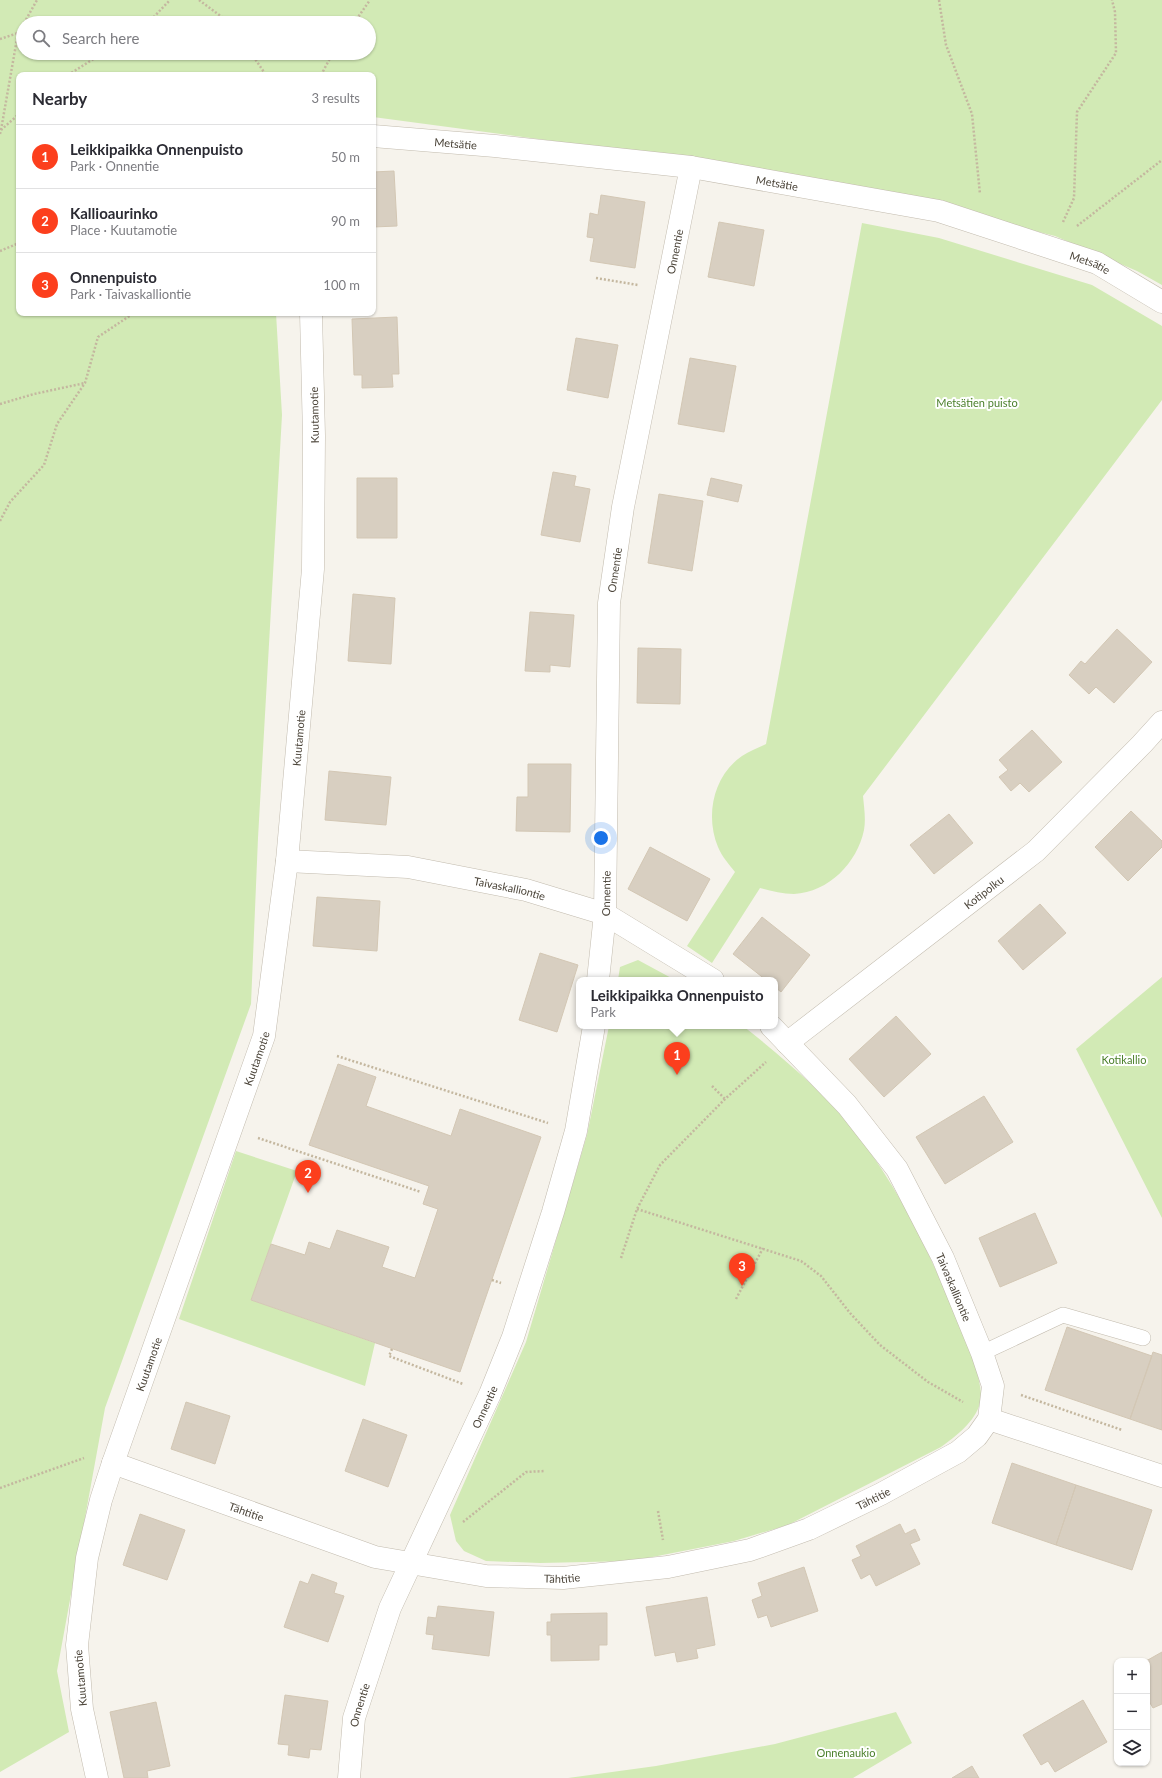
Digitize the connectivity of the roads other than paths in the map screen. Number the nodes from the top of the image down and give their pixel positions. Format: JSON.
{"nodes":[{"id":1,"x":376,"y":136,"type":"edge"},
{"id":2,"x":691,"y":167,"type":"junction"},
{"id":3,"x":1162,"y":302,"type":"edge"},
{"id":4,"x":311,"y":316,"type":"edge"},
{"id":5,"x":1162,"y":722,"type":"edge"},
{"id":6,"x":287,"y":861,"type":"junction"},
{"id":7,"x":605,"y":914,"type":"junction"},
{"id":8,"x":598,"y":977,"type":"edge"},
{"id":9,"x":708,"y":977,"type":"edge"},
{"id":10,"x":593,"y":1029,"type":"edge"},
{"id":11,"x":774,"y":1029,"type":"edge"},
{"id":12,"x":787,"y":1043,"type":"junction"},
{"id":13,"x":1143,"y":1338,"type":"dead end"},
{"id":14,"x":982,"y":1352,"type":"junction"},
{"id":15,"x":989,"y":1418,"type":"junction"},
{"id":16,"x":113,"y":1463,"type":"junction"},
{"id":17,"x":1162,"y":1476,"type":"edge"},
{"id":18,"x":410,"y":1563,"type":"junction"},
{"id":19,"x":97,"y":1778,"type":"edge"},
{"id":20,"x":349,"y":1778,"type":"edge"}],
"edges":[{"from":1,"to":2,"type":"street","name":"Metsätie"},
{"from":2,"to":3,"type":"street","name":"Metsätie"},
{"from":2,"to":7,"type":"street","name":"Onnentie"},
{"from":4,"to":6,"type":"street","name":"Kuutamotie"},
{"from":5,"to":12,"type":"street","name":"Kotipolku"},
{"from":6,"to":7,"type":"street","name":"Taivaskalliontie"},
{"from":6,"to":16,"type":"street","name":"Kuutamotie"},
{"from":7,"to":8,"type":"street","name":"Onnentie"},
{"from":7,"to":9,"type":"street","name":"Taivaskalliontie"},
{"from":10,"to":18,"type":"street","name":"Onnentie"},
{"from":11,"to":12,"type":"street","name":"Taivaskalliontie"},
{"from":12,"to":14,"type":"street","name":"Taivaskalliontie"},
{"from":13,"to":14,"type":"lane"},
{"from":14,"to":15,"type":"street","name":"Taivaskalliontie"},
{"from":15,"to":17,"type":"street"},
{"from":15,"to":18,"type":"street","name":"Tähtitie"},
{"from":16,"to":18,"type":"street","name":"Tähtitie"},
{"from":16,"to":19,"type":"street","name":"Kuutamotie"},
{"from":18,"to":20,"type":"street","name":"Onnentie"}]}
